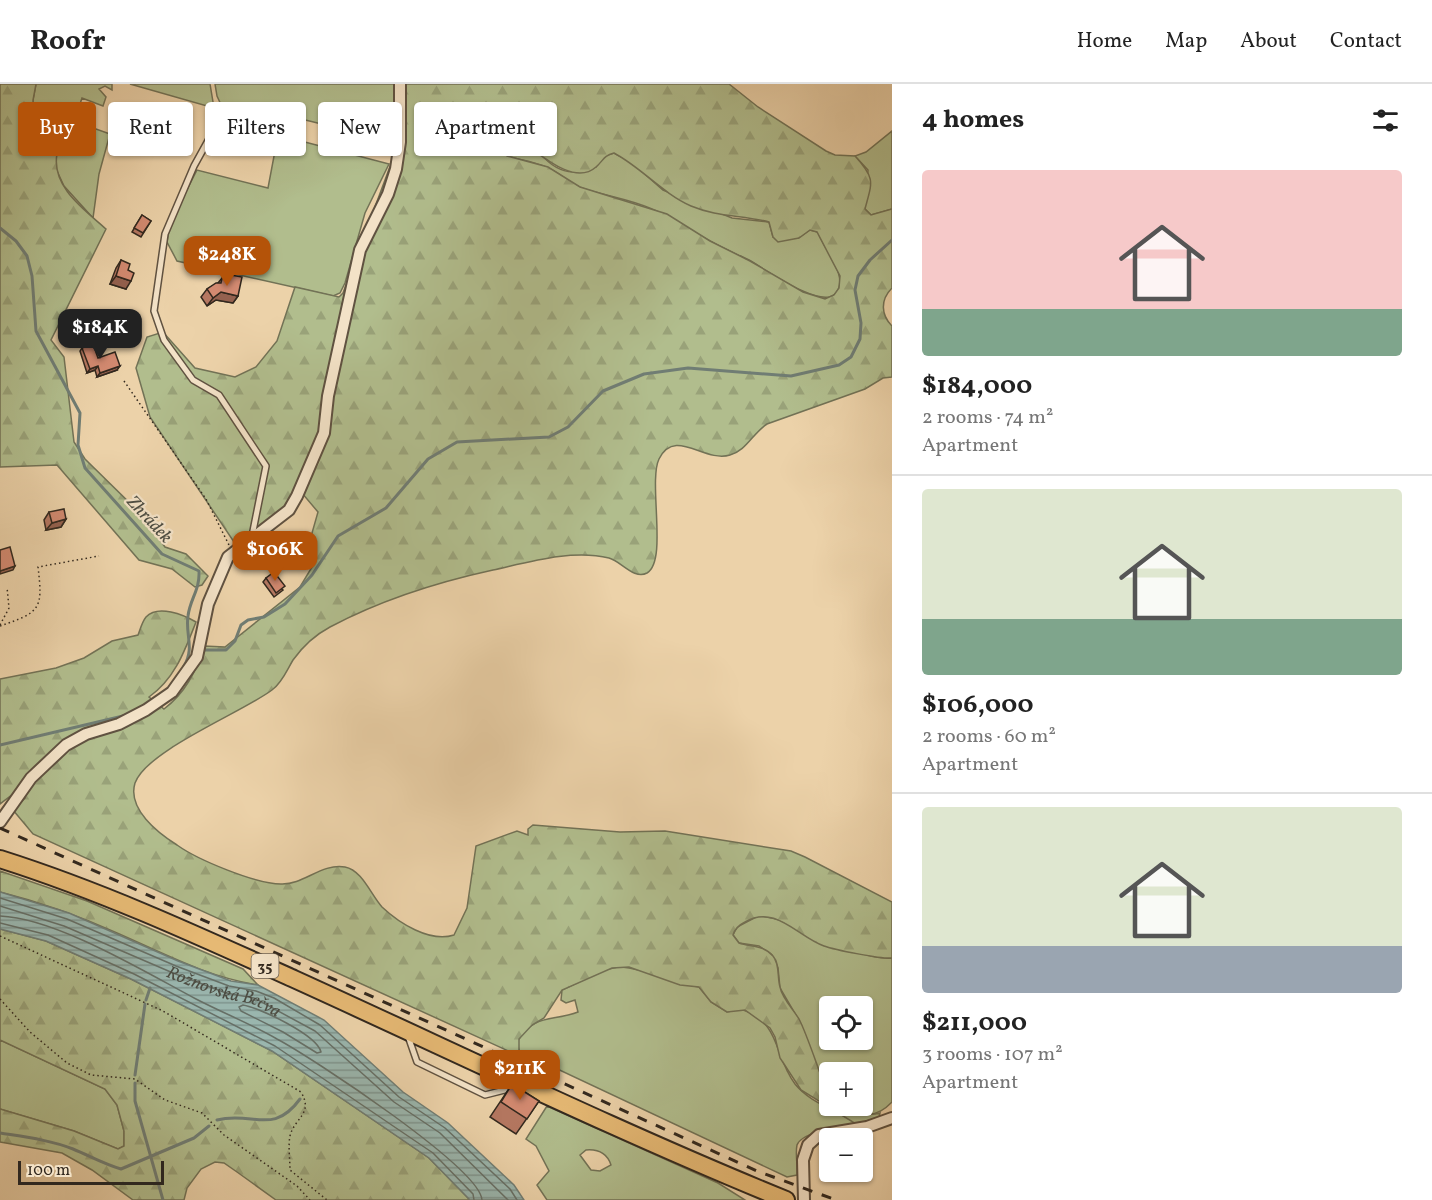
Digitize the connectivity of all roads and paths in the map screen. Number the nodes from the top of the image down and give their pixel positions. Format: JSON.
{"nodes":[{"id":1,"x":400,"y":84,"type":"edge"},
{"id":2,"x":205,"y":146,"type":"edge"},
{"id":3,"x":124,"y":381,"type":"dead end"},
{"id":4,"x":251,"y":537,"type":"junction"},
{"id":5,"x":233,"y":550,"type":"junction"},
{"id":6,"x":99,"y":556,"type":"dead end"},
{"id":7,"x":7,"y":587,"type":"dead end"},
{"id":8,"x":0,"y":626,"type":"edge"},
{"id":9,"x":0,"y":822,"type":"edge"},
{"id":10,"x":0,"y":859,"type":"edge"},
{"id":11,"x":0,"y":936,"type":"edge"},
{"id":12,"x":0,"y":999,"type":"edge"},
{"id":13,"x":406,"y":1030,"type":"junction"},
{"id":14,"x":526,"y":1085,"type":"junction"},
{"id":15,"x":892,"y":1118,"type":"edge"},
{"id":16,"x":310,"y":1200,"type":"edge"},
{"id":17,"x":327,"y":1200,"type":"edge"},
{"id":18,"x":786,"y":1200,"type":"edge"},
{"id":19,"x":804,"y":1200,"type":"edge"}],
"edges":[{"from":1,"to":4,"type":"street"},
{"from":2,"to":4,"type":"lane"},
{"from":3,"to":5,"type":"path"},
{"from":4,"to":5,"type":"street"},
{"from":5,"to":9,"type":"street"},
{"from":6,"to":8,"type":"path"},
{"from":7,"to":8,"type":"path"},
{"from":10,"to":13,"type":"main road","number":"35"},
{"from":11,"to":17,"type":"path"},
{"from":12,"to":16,"type":"path"},
{"from":13,"to":14,"type":"main road","number":"35"},
{"from":13,"to":14,"type":"lane"},
{"from":14,"to":18,"type":"main road","number":"35"},
{"from":15,"to":19,"type":"street"}]}
